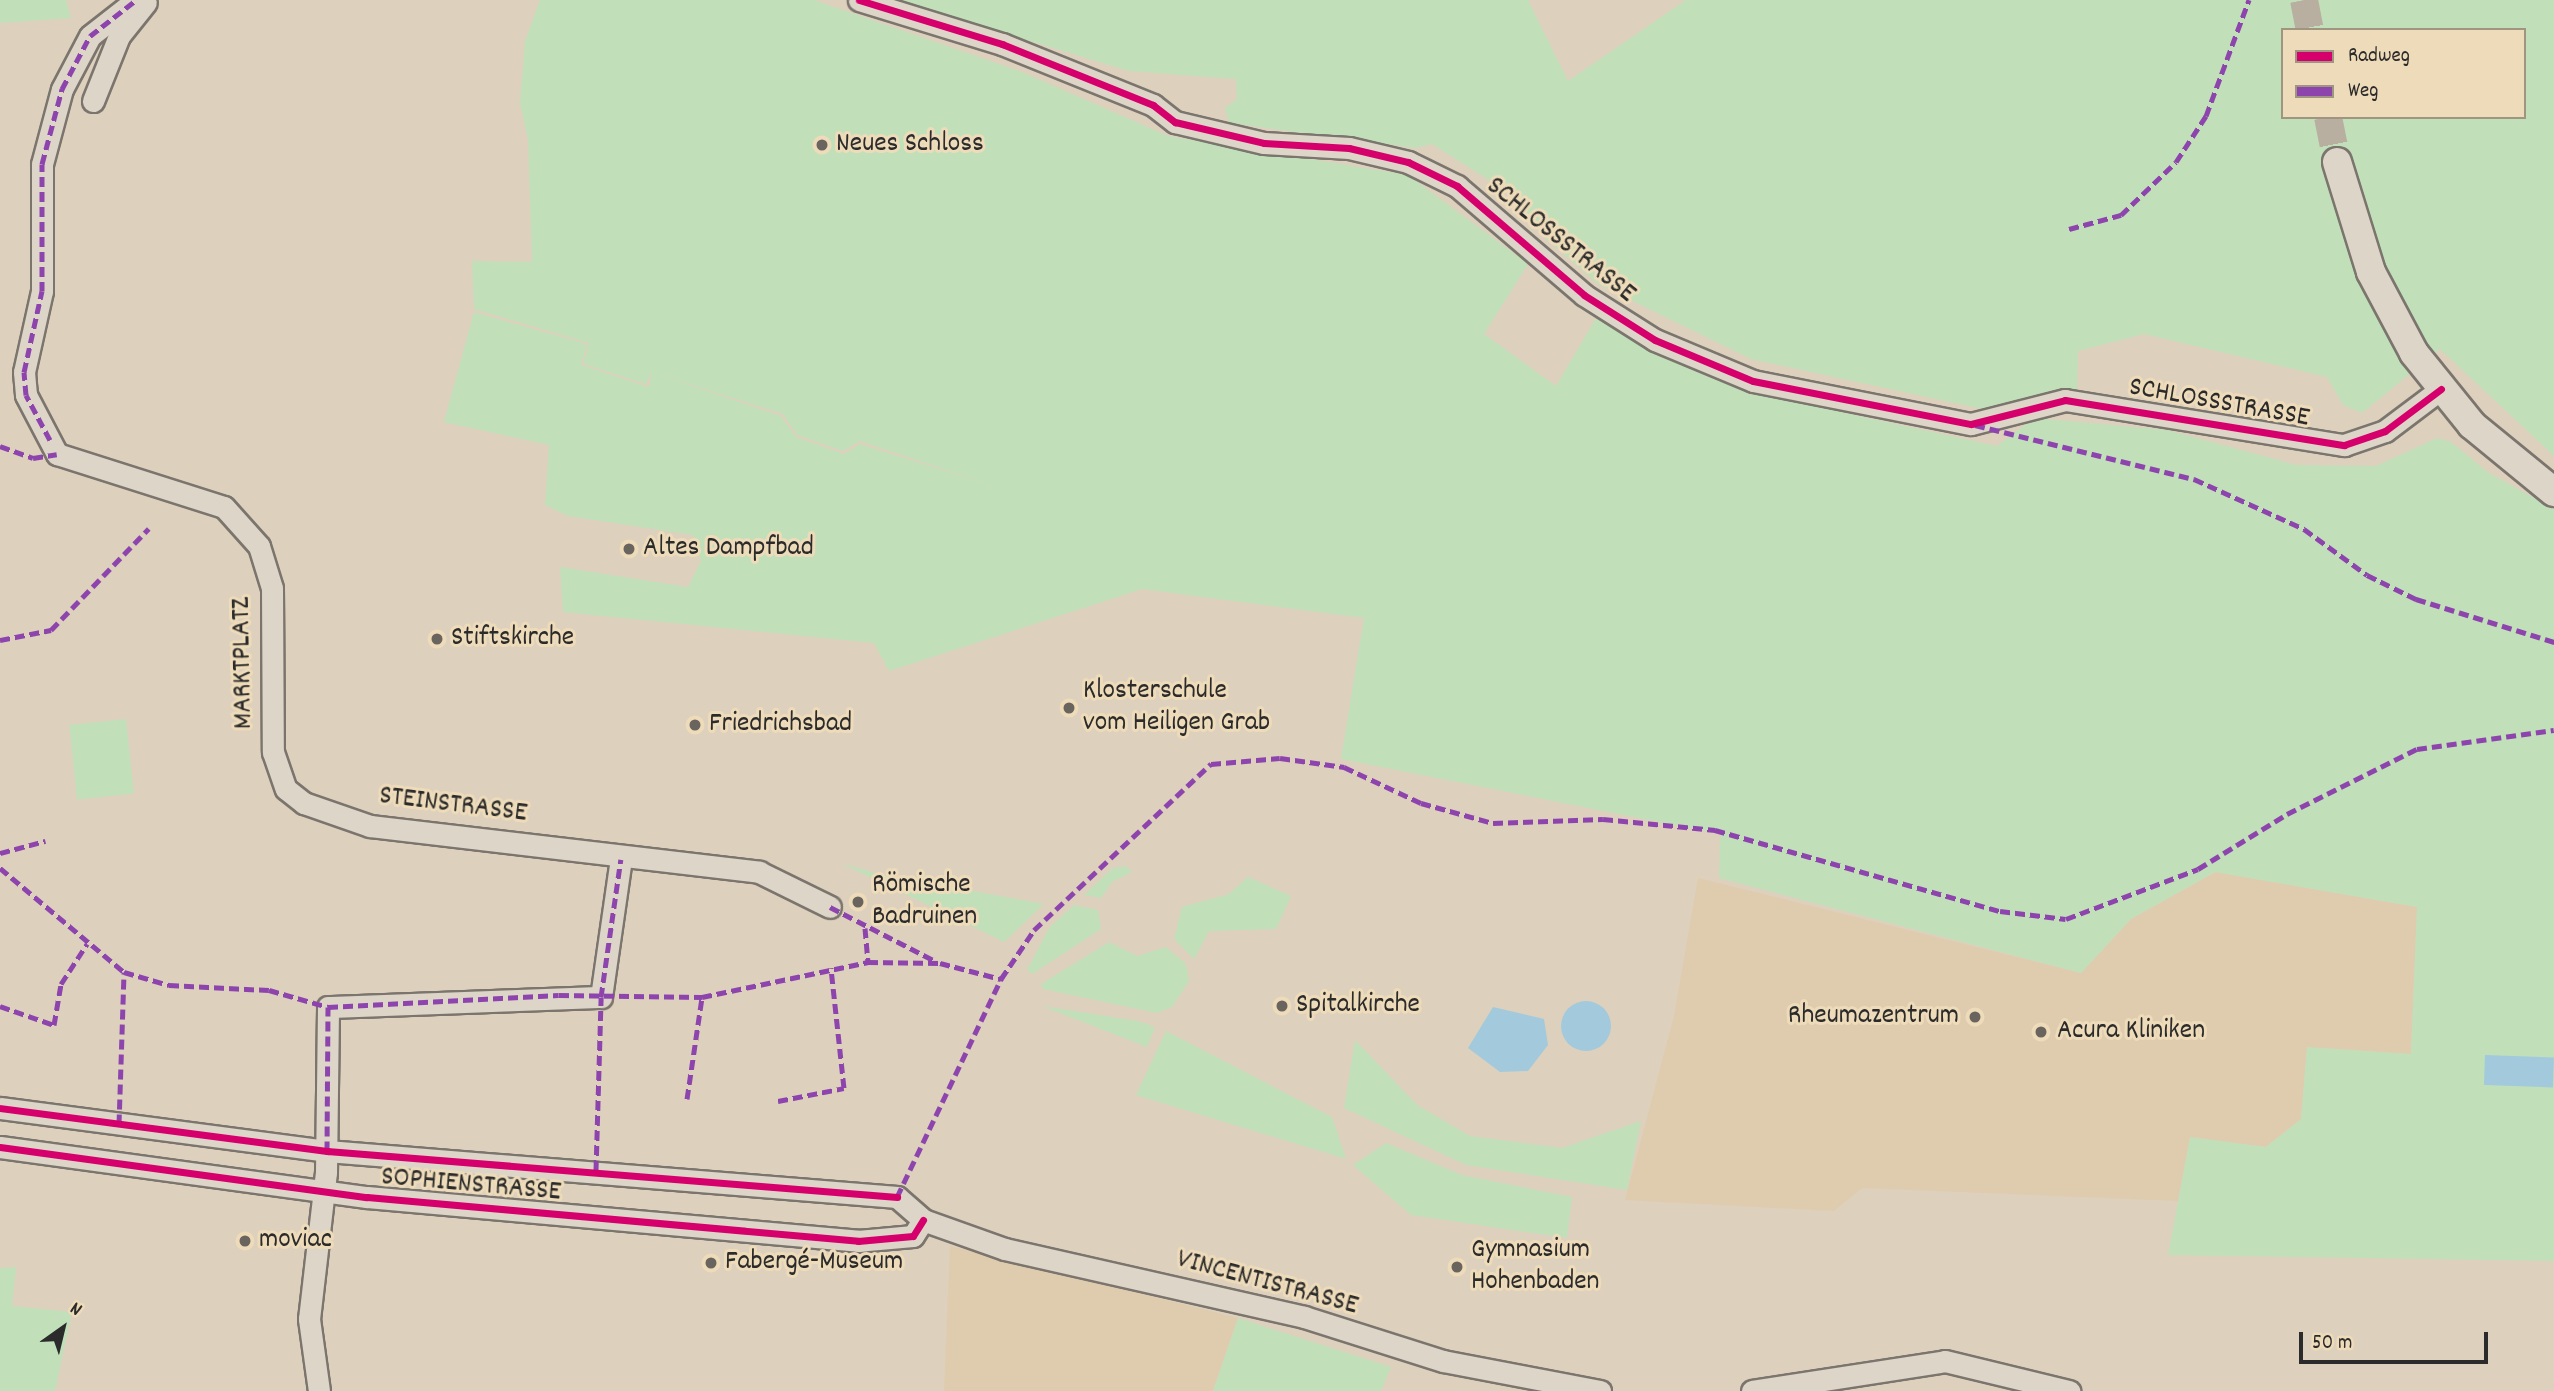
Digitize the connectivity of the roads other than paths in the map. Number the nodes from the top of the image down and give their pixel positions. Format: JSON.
{"nodes":[{"id":1,"x":136,"y":0,"type":"edge"},
{"id":2,"x":147,"y":0,"type":"edge"},
{"id":3,"x":859,"y":0,"type":"edge"},
{"id":4,"x":93,"y":101,"type":"dead end"},
{"id":5,"x":2337,"y":162,"type":"tunnel mouth"},
{"id":6,"x":2441,"y":389,"type":"junction"},
{"id":7,"x":2554,"y":492,"type":"edge"},
{"id":8,"x":286,"y":789,"type":"joint"},
{"id":9,"x":621,"y":859,"type":"junction"},
{"id":10,"x":830,"y":907,"type":"dead end"},
{"id":11,"x":0,"y":1108,"type":"edge"},
{"id":12,"x":0,"y":1147,"type":"edge"},
{"id":13,"x":327,"y":1151,"type":"junction"},
{"id":14,"x":323,"y":1191,"type":"junction"},
{"id":15,"x":923,"y":1220,"type":"junction"},
{"id":16,"x":319,"y":1391,"type":"edge"},
{"id":17,"x":1600,"y":1391,"type":"edge"},
{"id":18,"x":1752,"y":1391,"type":"edge"},
{"id":19,"x":2069,"y":1391,"type":"edge"}],
"edges":[{"from":1,"to":8,"type":"street","name":"MARKTPLATZ"},
{"from":2,"to":4,"type":"street"},
{"from":3,"to":6,"type":"street","name":"SCHLOSSSTRASSE"},
{"from":5,"to":6,"type":"main road"},
{"from":6,"to":7,"type":"main road"},
{"from":8,"to":9,"type":"street","name":"STEINSTRASSE"},
{"from":9,"to":10,"type":"street","name":"STEINSTRASSE"},
{"from":9,"to":13,"type":"street"},
{"from":11,"to":13,"type":"street","name":"SOPHIENSTRASSE"},
{"from":12,"to":14,"type":"street","name":"SOPHIENSTRASSE"},
{"from":13,"to":14,"type":"street"},
{"from":13,"to":15,"type":"street","name":"SOPHIENSTRASSE"},
{"from":14,"to":15,"type":"street","name":"SOPHIENSTRASSE"},
{"from":14,"to":16,"type":"street"},
{"from":15,"to":17,"type":"street","name":"VINCENTISTRASSE"},
{"from":18,"to":19,"type":"street"}]}
